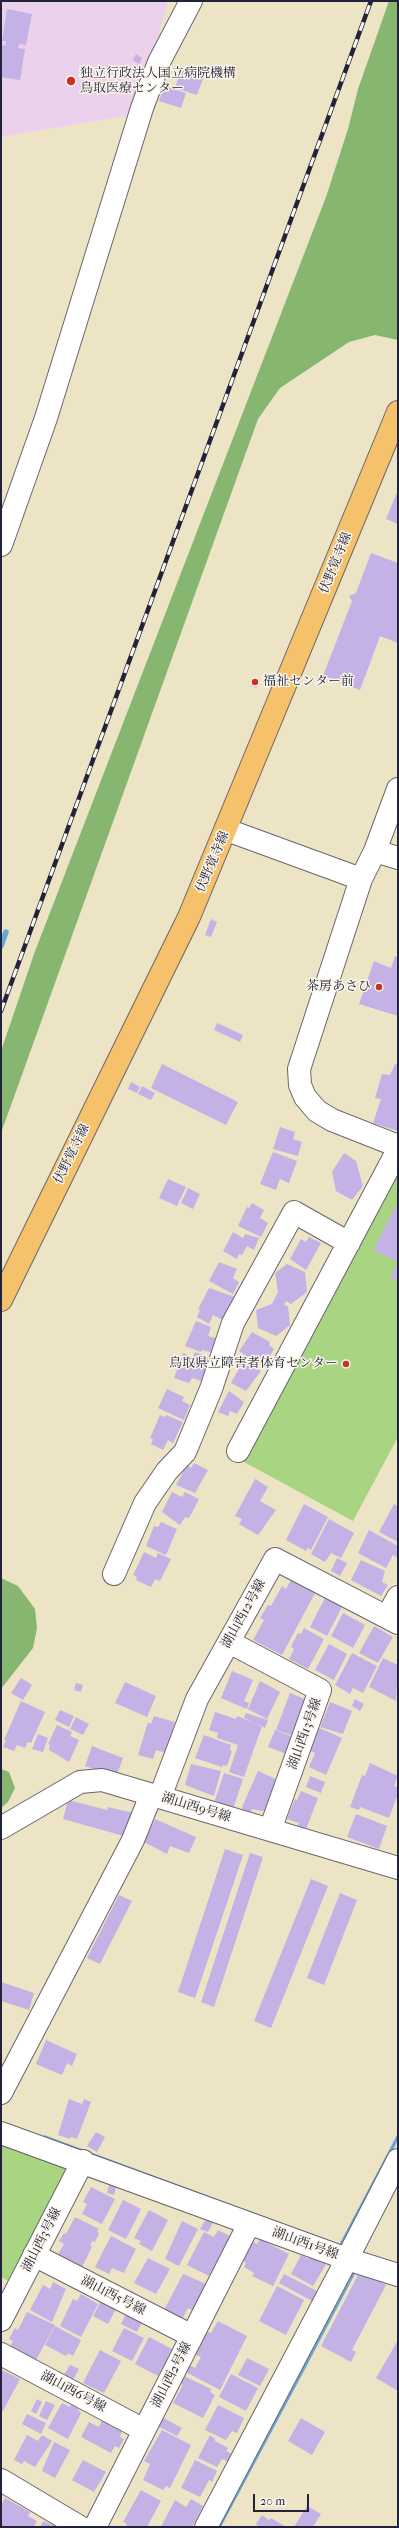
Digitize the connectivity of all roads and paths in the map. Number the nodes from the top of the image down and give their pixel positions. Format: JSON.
{"nodes":[{"id":1,"x":191,"y":1,"type":"edge"},
{"id":2,"x":398,"y":412,"type":"edge"},
{"id":3,"x":10,"y":493,"type":"edge"},
{"id":4,"x":1,"y":545,"type":"edge"},
{"id":5,"x":398,"y":788,"type":"edge"},
{"id":6,"x":227,"y":830,"type":"junction"},
{"id":7,"x":375,"y":851,"type":"junction"},
{"id":8,"x":398,"y":858,"type":"edge"},
{"id":9,"x":360,"y":879,"type":"junction"},
{"id":10,"x":398,"y":1146,"type":"edge"},
{"id":11,"x":398,"y":1150,"type":"edge"},
{"id":12,"x":349,"y":1243,"type":"junction"},
{"id":13,"x":1,"y":1300,"type":"edge"},
{"id":14,"x":238,"y":1452,"type":"dead end"},
{"id":15,"x":114,"y":1574,"type":"dead end"},
{"id":16,"x":398,"y":1597,"type":"edge"},
{"id":17,"x":393,"y":1620,"type":"edge"},
{"id":18,"x":229,"y":1642,"type":"junction"},
{"id":19,"x":155,"y":1796,"type":"junction"},
{"id":20,"x":1,"y":1828,"type":"edge"},
{"id":21,"x":270,"y":1830,"type":"junction"},
{"id":22,"x":398,"y":1868,"type":"edge"},
{"id":23,"x":1,"y":2093,"type":"edge"},
{"id":24,"x":1,"y":2133,"type":"edge"},
{"id":25,"x":398,"y":2160,"type":"edge"},
{"id":26,"x":82,"y":2161,"type":"junction"},
{"id":27,"x":249,"y":2224,"type":"junction"},
{"id":28,"x":34,"y":2255,"type":"junction"},
{"id":29,"x":347,"y":2259,"type":"junction"},
{"id":30,"x":398,"y":2276,"type":"edge"},
{"id":31,"x":1,"y":2320,"type":"edge"},
{"id":32,"x":192,"y":2336,"type":"junction"},
{"id":33,"x":1,"y":2354,"type":"edge"},
{"id":34,"x":144,"y":2430,"type":"junction"},
{"id":35,"x":1,"y":2480,"type":"edge"},
{"id":36,"x":80,"y":2527,"type":"edge"},
{"id":37,"x":95,"y":2527,"type":"edge"},
{"id":38,"x":206,"y":2527,"type":"edge"}],
"edges":[{"from":1,"to":3,"type":"street"},
{"from":2,"to":6,"type":"main road","name":"伏野覚寺線"},
{"from":3,"to":4,"type":"street"},
{"from":5,"to":7,"type":"street"},
{"from":6,"to":9,"type":"street"},
{"from":6,"to":13,"type":"main road","name":"伏野覚寺線"},
{"from":7,"to":8,"type":"street"},
{"from":7,"to":9,"type":"street"},
{"from":9,"to":10,"type":"street"},
{"from":11,"to":12,"type":"street"},
{"from":12,"to":14,"type":"street"},
{"from":12,"to":15,"type":"street"},
{"from":16,"to":17,"type":"street"},
{"from":17,"to":18,"type":"street","name":"湖山西12号線"},
{"from":18,"to":19,"type":"street","name":"湖山西12号線"},
{"from":18,"to":21,"type":"street","name":"湖山西13号線"},
{"from":19,"to":20,"type":"street","name":"湖山西9号線"},
{"from":19,"to":21,"type":"street","name":"湖山西9号線"},
{"from":19,"to":23,"type":"street","name":"湖山西12号線"},
{"from":21,"to":22,"type":"street","name":"湖山西9号線"},
{"from":24,"to":26,"type":"street","name":"湖山西1号線"},
{"from":25,"to":29,"type":"street"},
{"from":26,"to":27,"type":"street","name":"湖山西1号線"},
{"from":26,"to":28,"type":"street","name":"湖山西3号線"},
{"from":27,"to":29,"type":"street","name":"湖山西1号線"},
{"from":27,"to":32,"type":"street","name":"湖山西2号線"},
{"from":28,"to":31,"type":"street","name":"湖山西3号線"},
{"from":28,"to":32,"type":"street","name":"湖山西5号線"},
{"from":29,"to":30,"type":"street"},
{"from":29,"to":38,"type":"street","name":"湖山西1号線"},
{"from":32,"to":34,"type":"street","name":"湖山西2号線"},
{"from":33,"to":34,"type":"street","name":"湖山西6号線"},
{"from":34,"to":37,"type":"street","name":"湖山西2号線"},
{"from":35,"to":36,"type":"street"}]}
